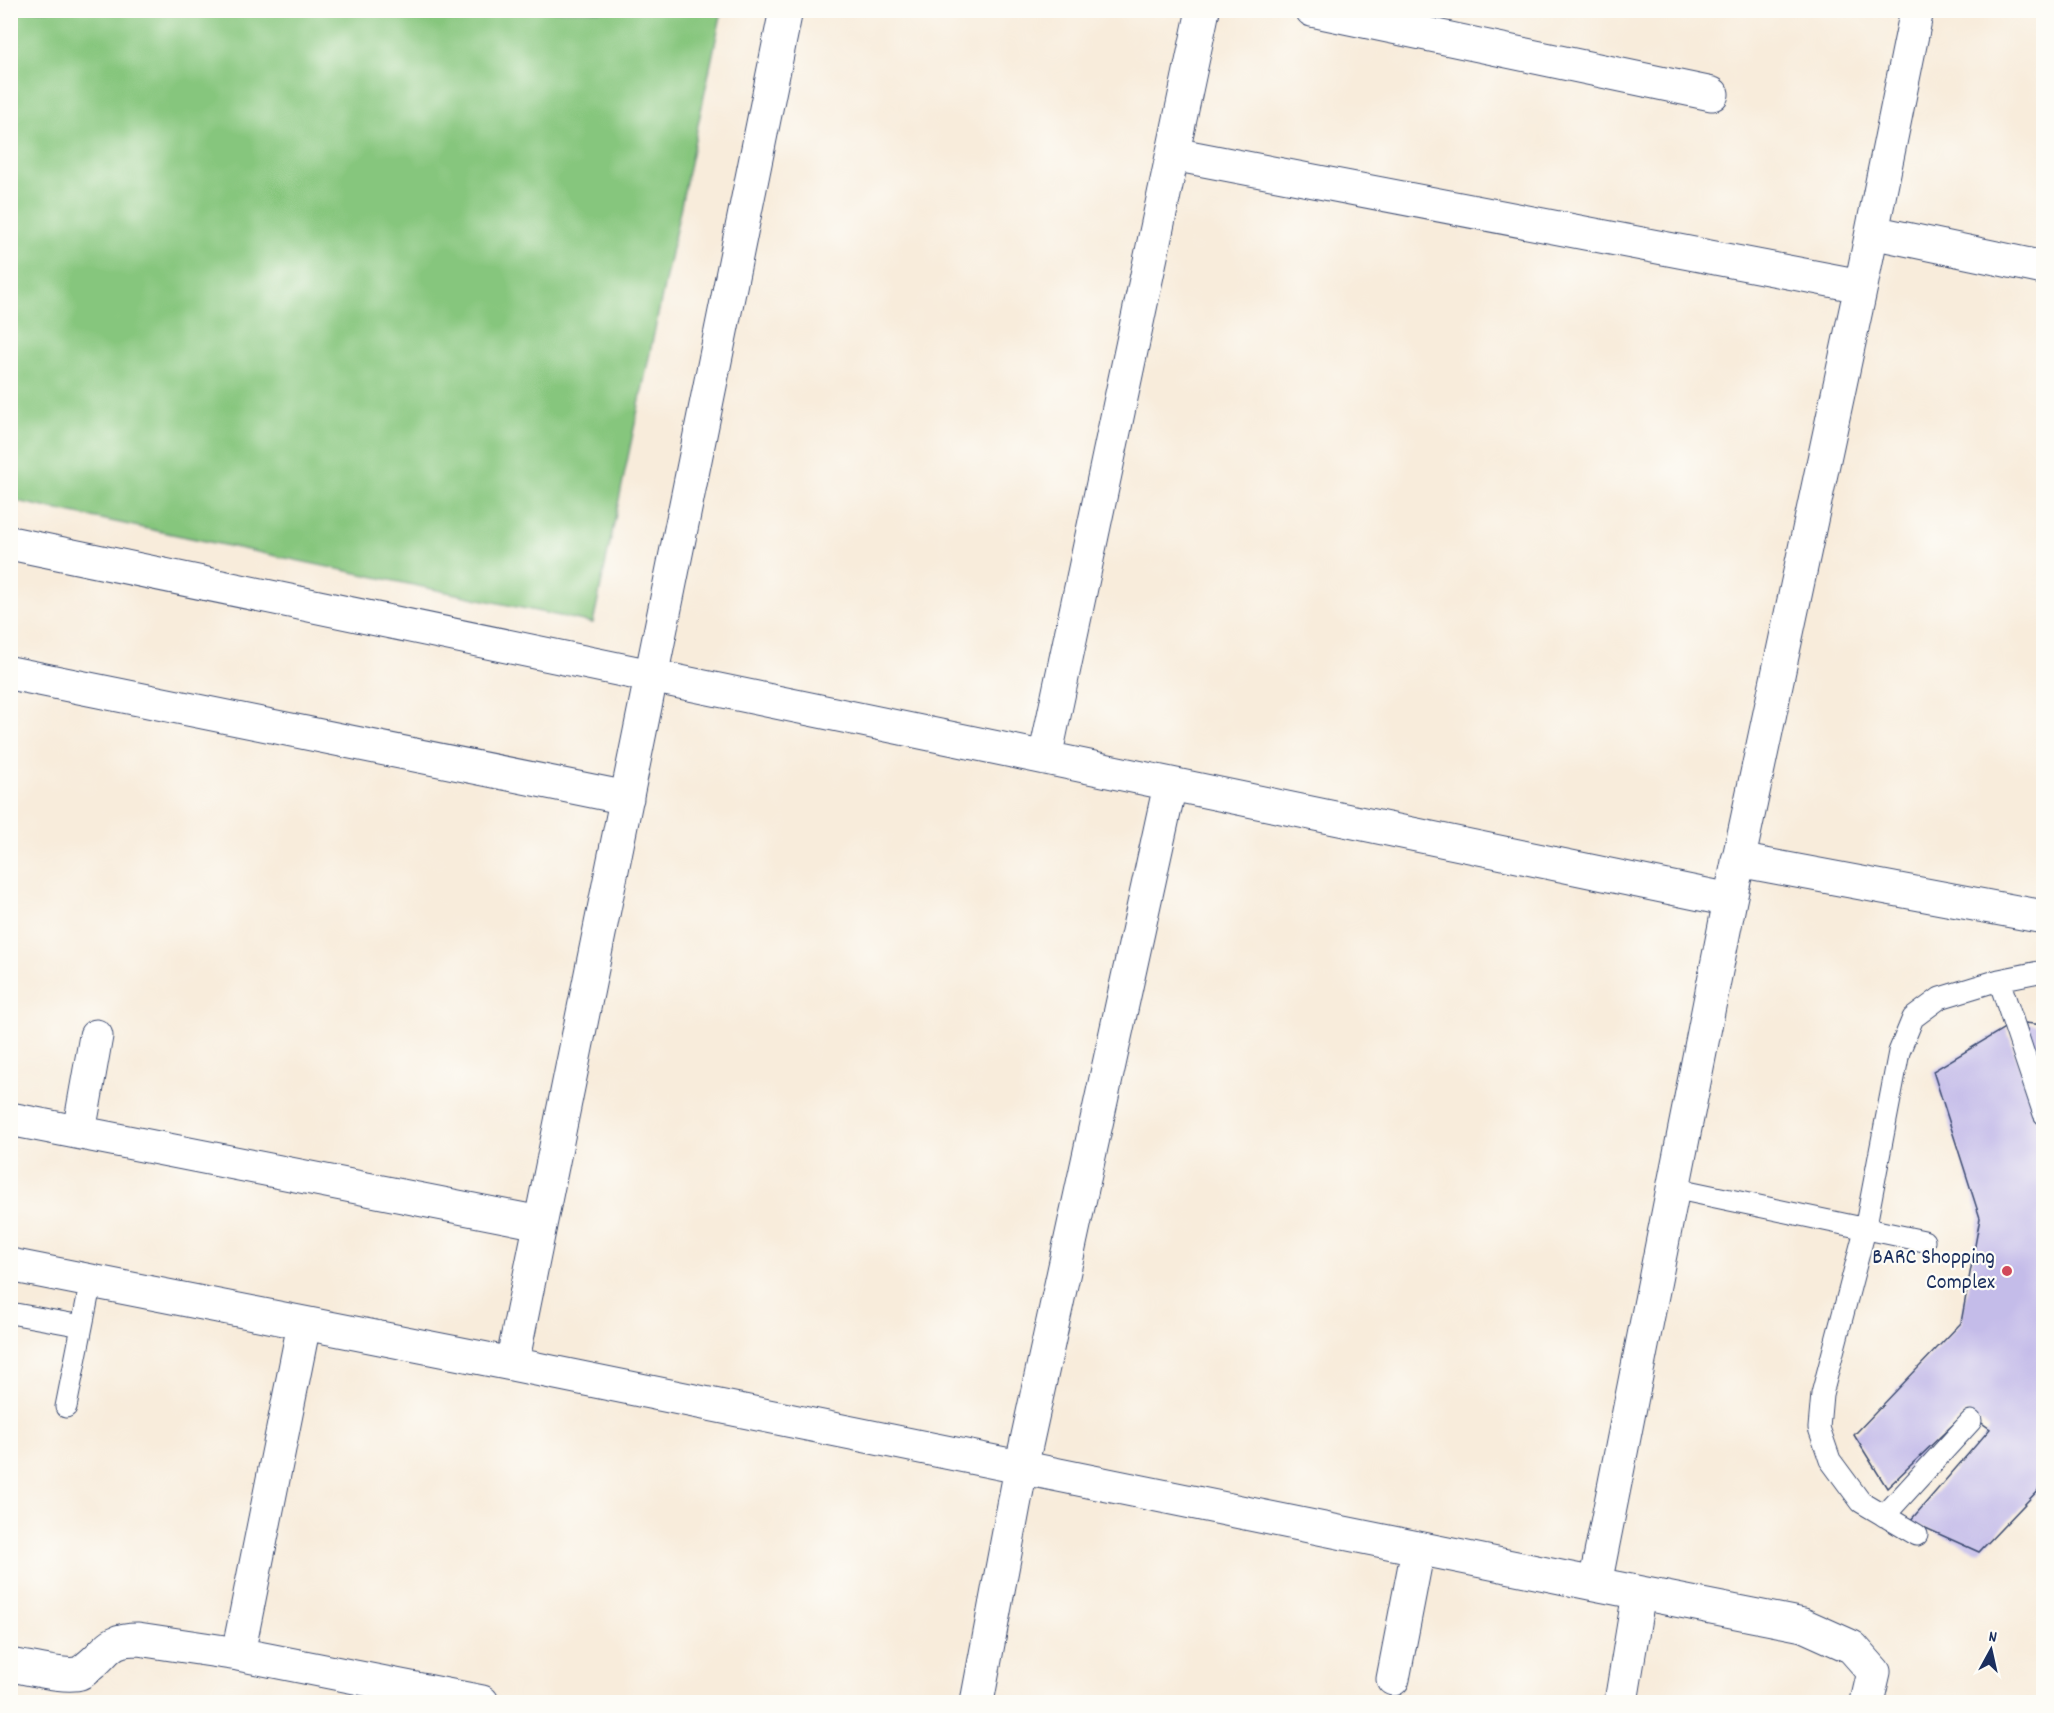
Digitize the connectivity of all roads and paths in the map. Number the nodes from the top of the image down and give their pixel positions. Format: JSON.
{"nodes":[{"id":1,"x":786,"y":10,"type":"edge"},
{"id":2,"x":1203,"y":10,"type":"edge"},
{"id":3,"x":1312,"y":10,"type":"edge"},
{"id":4,"x":1917,"y":10,"type":"edge"},
{"id":5,"x":1712,"y":94,"type":"dead end"},
{"id":6,"x":1173,"y":154,"type":"junction"},
{"id":7,"x":1872,"y":232,"type":"junction"},
{"id":8,"x":2043,"y":268,"type":"edge"},
{"id":9,"x":1861,"y":286,"type":"junction"},
{"id":10,"x":10,"y":543,"type":"edge"},
{"id":11,"x":10,"y":673,"type":"edge"},
{"id":12,"x":651,"y":676,"type":"junction"},
{"id":13,"x":1045,"y":758,"type":"junction"},
{"id":14,"x":1170,"y":784,"type":"junction"},
{"id":15,"x":627,"y":798,"type":"junction"},
{"id":16,"x":1738,"y":860,"type":"junction"},
{"id":17,"x":1730,"y":900,"type":"junction"},
{"id":18,"x":2043,"y":917,"type":"edge"},
{"id":19,"x":2043,"y":971,"type":"edge"},
{"id":20,"x":1999,"y":980,"type":"junction"},
{"id":21,"x":96,"y":1036,"type":"dead end"},
{"id":22,"x":2043,"y":1114,"type":"edge"},
{"id":23,"x":10,"y":1119,"type":"edge"},
{"id":24,"x":79,"y":1132,"type":"junction"},
{"id":25,"x":1673,"y":1188,"type":"junction"},
{"id":26,"x":540,"y":1223,"type":"junction"},
{"id":27,"x":1865,"y":1230,"type":"junction"},
{"id":28,"x":1924,"y":1241,"type":"dead end"},
{"id":29,"x":10,"y":1265,"type":"edge"},
{"id":30,"x":91,"y":1281,"type":"junction"},
{"id":31,"x":10,"y":1314,"type":"edge"},
{"id":32,"x":304,"y":1324,"type":"junction"},
{"id":33,"x":82,"y":1326,"type":"junction"},
{"id":34,"x":512,"y":1364,"type":"junction"},
{"id":35,"x":66,"y":1407,"type":"dead end"},
{"id":36,"x":1971,"y":1421,"type":"dead end"},
{"id":37,"x":1021,"y":1468,"type":"junction"},
{"id":38,"x":1884,"y":1516,"type":"junction"},
{"id":39,"x":1917,"y":1535,"type":"dead end"},
{"id":40,"x":1418,"y":1549,"type":"junction"},
{"id":41,"x":1595,"y":1584,"type":"junction"},
{"id":42,"x":1639,"y":1593,"type":"junction"},
{"id":43,"x":238,"y":1654,"type":"junction"},
{"id":44,"x":10,"y":1665,"type":"edge"},
{"id":45,"x":1393,"y":1679,"type":"dead end"},
{"id":46,"x":483,"y":1702,"type":"edge"},
{"id":47,"x":977,"y":1702,"type":"edge"},
{"id":48,"x":1621,"y":1702,"type":"edge"},
{"id":49,"x":1868,"y":1702,"type":"edge"}],
"edges":[{"from":1,"to":12,"type":"street"},
{"from":2,"to":6,"type":"street"},
{"from":3,"to":5,"type":"street"},
{"from":4,"to":7,"type":"street"},
{"from":6,"to":9,"type":"street"},
{"from":6,"to":13,"type":"street"},
{"from":7,"to":8,"type":"street"},
{"from":7,"to":9,"type":"street"},
{"from":9,"to":16,"type":"street"},
{"from":10,"to":12,"type":"street"},
{"from":11,"to":15,"type":"street"},
{"from":12,"to":13,"type":"street"},
{"from":12,"to":15,"type":"street"},
{"from":13,"to":14,"type":"street"},
{"from":14,"to":17,"type":"street"},
{"from":14,"to":37,"type":"street"},
{"from":15,"to":26,"type":"street"},
{"from":16,"to":17,"type":"street"},
{"from":16,"to":18,"type":"street"},
{"from":17,"to":25,"type":"street"},
{"from":19,"to":20,"type":"lane"},
{"from":20,"to":22,"type":"lane"},
{"from":20,"to":27,"type":"lane"},
{"from":21,"to":24,"type":"street"},
{"from":23,"to":24,"type":"street"},
{"from":24,"to":26,"type":"street"},
{"from":25,"to":27,"type":"lane"},
{"from":25,"to":41,"type":"street"},
{"from":26,"to":34,"type":"street"},
{"from":27,"to":28,"type":"lane"},
{"from":27,"to":38,"type":"lane"},
{"from":29,"to":30,"type":"street"},
{"from":30,"to":32,"type":"street"},
{"from":30,"to":33,"type":"lane"},
{"from":31,"to":33,"type":"lane"},
{"from":32,"to":34,"type":"street"},
{"from":32,"to":43,"type":"street"},
{"from":33,"to":35,"type":"lane"},
{"from":34,"to":37,"type":"street"},
{"from":36,"to":38,"type":"lane"},
{"from":37,"to":40,"type":"street"},
{"from":37,"to":47,"type":"street"},
{"from":38,"to":39,"type":"lane"},
{"from":40,"to":41,"type":"street"},
{"from":40,"to":45,"type":"street"},
{"from":41,"to":42,"type":"street"},
{"from":42,"to":48,"type":"street"},
{"from":42,"to":49,"type":"street"},
{"from":43,"to":44,"type":"street"},
{"from":43,"to":46,"type":"street"}]}
